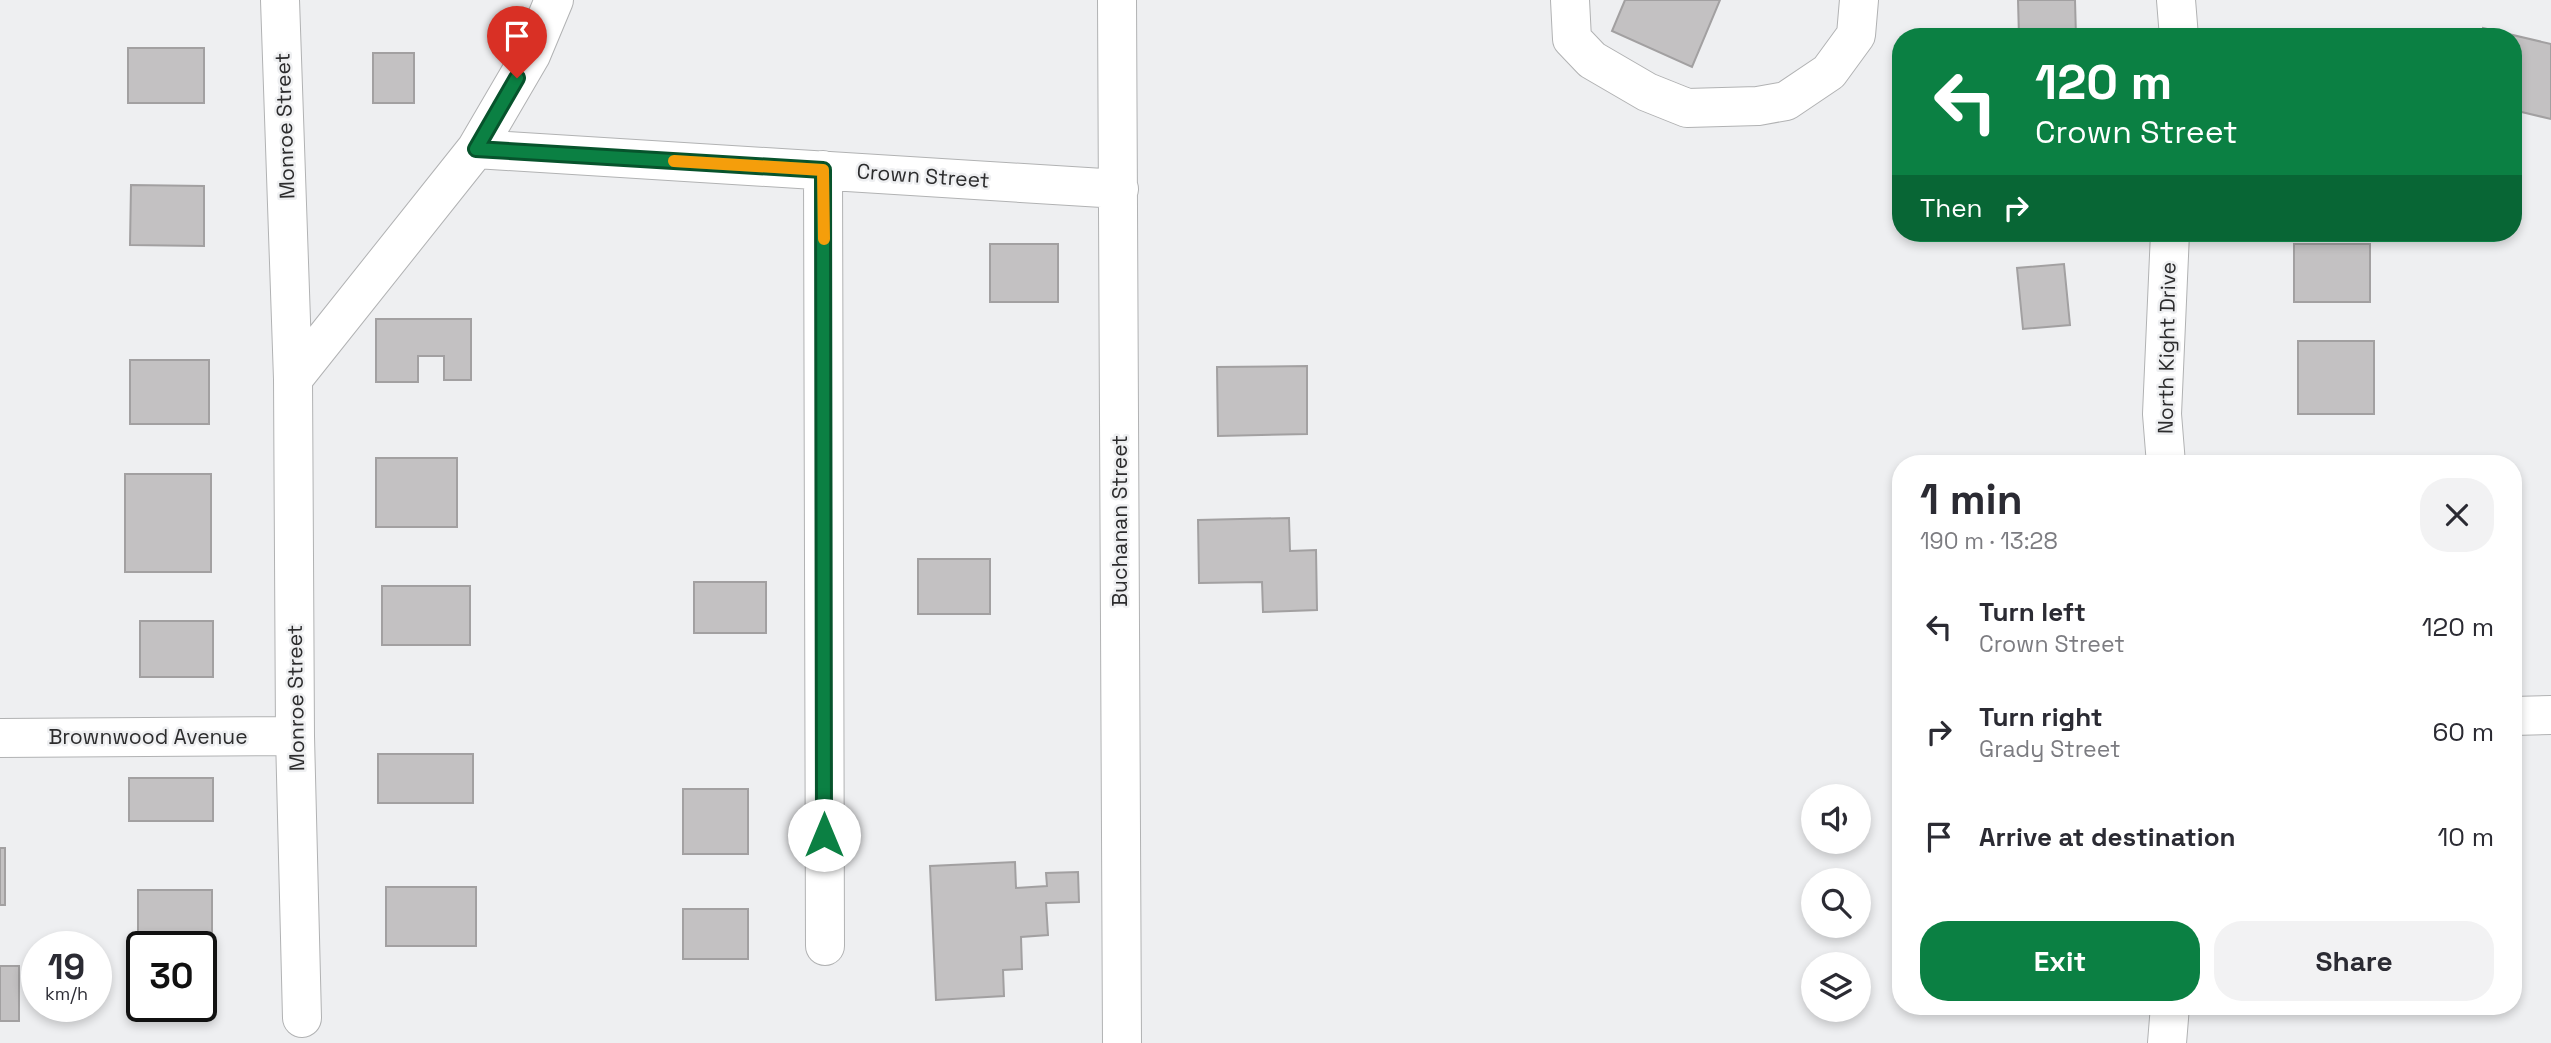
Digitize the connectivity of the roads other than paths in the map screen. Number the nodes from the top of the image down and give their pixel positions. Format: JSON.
{"nodes":[{"id":1,"x":280,"y":0,"type":"edge"},
{"id":2,"x":554,"y":0,"type":"edge"},
{"id":3,"x":1117,"y":0,"type":"edge"},
{"id":4,"x":1570,"y":0,"type":"edge"},
{"id":5,"x":1859,"y":0,"type":"edge"},
{"id":6,"x":2176,"y":0,"type":"edge"},
{"id":7,"x":2178,"y":28,"type":"edge"},
{"id":8,"x":476,"y":149,"type":"junction"},
{"id":9,"x":823,"y":170,"type":"junction"},
{"id":10,"x":1119,"y":189,"type":"junction"},
{"id":11,"x":2170,"y":242,"type":"edge"},
{"id":12,"x":293,"y":379,"type":"junction"},
{"id":13,"x":2165,"y":455,"type":"edge"},
{"id":14,"x":2522,"y":716,"type":"edge"},
{"id":15,"x":2551,"y":716,"type":"edge"},
{"id":16,"x":295,"y":736,"type":"junction"},
{"id":17,"x":0,"y":738,"type":"edge"},
{"id":18,"x":824,"y":946,"type":"dead end"},
{"id":19,"x":2169,"y":1015,"type":"edge"},
{"id":20,"x":302,"y":1018,"type":"dead end"},
{"id":21,"x":1122,"y":1043,"type":"edge"},
{"id":22,"x":2167,"y":1043,"type":"edge"}],
"edges":[{"from":1,"to":12,"type":"street","name":"Monroe Street"},
{"from":2,"to":8,"type":"street"},
{"from":3,"to":10,"type":"street","name":"Buchanan Street"},
{"from":4,"to":5,"type":"street"},
{"from":6,"to":7,"type":"street"},
{"from":8,"to":9,"type":"street","name":"Crown Street"},
{"from":8,"to":12,"type":"street"},
{"from":9,"to":10,"type":"street","name":"Crown Street"},
{"from":9,"to":18,"type":"street"},
{"from":10,"to":21,"type":"street","name":"Buchanan Street"},
{"from":11,"to":13,"type":"street","name":"North Kight Drive"},
{"from":12,"to":16,"type":"street","name":"Monroe Street"},
{"from":14,"to":15,"type":"street"},
{"from":16,"to":17,"type":"street","name":"Brownwood Avenue"},
{"from":16,"to":20,"type":"street","name":"Monroe Street"},
{"from":19,"to":22,"type":"street"}]}
